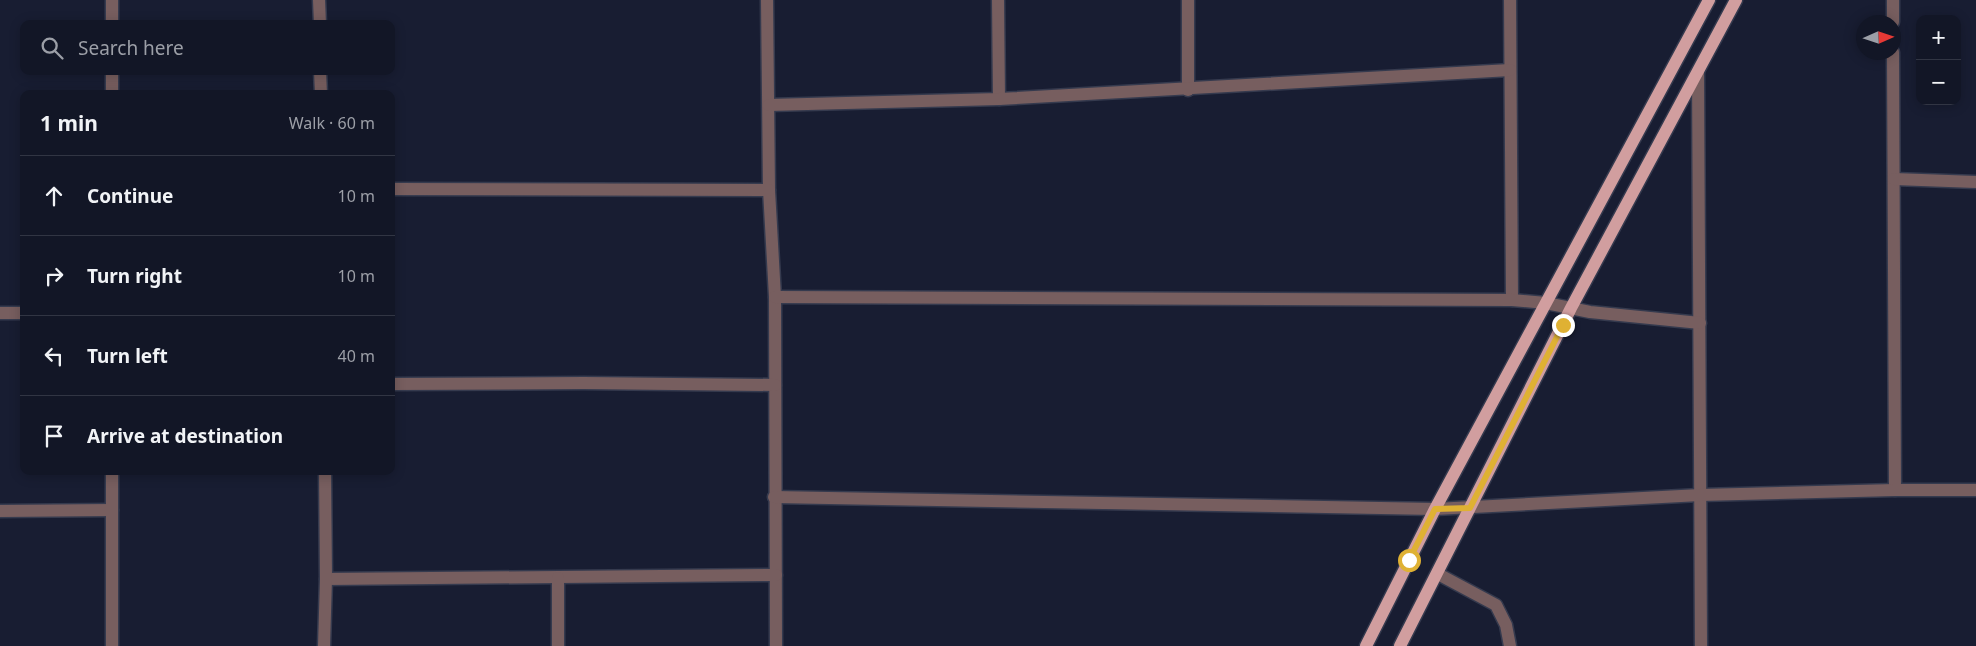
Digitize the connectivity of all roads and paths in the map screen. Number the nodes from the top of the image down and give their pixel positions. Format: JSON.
{"nodes":[{"id":1,"x":112,"y":0,"type":"edge"},
{"id":2,"x":319,"y":0,"type":"edge"},
{"id":3,"x":767,"y":0,"type":"edge"},
{"id":4,"x":998,"y":0,"type":"edge"},
{"id":5,"x":1188,"y":0,"type":"edge"},
{"id":6,"x":1510,"y":0,"type":"edge"},
{"id":7,"x":1709,"y":0,"type":"edge"},
{"id":8,"x":1736,"y":0,"type":"edge"},
{"id":9,"x":1893,"y":0,"type":"edge"},
{"id":10,"x":1893,"y":15,"type":"edge"},
{"id":11,"x":112,"y":20,"type":"edge"},
{"id":12,"x":320,"y":20,"type":"edge"},
{"id":13,"x":1893,"y":60,"type":"edge"},
{"id":14,"x":1510,"y":70,"type":"junction"},
{"id":15,"x":1698,"y":72,"type":"junction"},
{"id":16,"x":112,"y":75,"type":"edge"},
{"id":17,"x":320,"y":75,"type":"edge"},
{"id":18,"x":112,"y":90,"type":"edge"},
{"id":19,"x":321,"y":90,"type":"edge"},
{"id":20,"x":1188,"y":90,"type":"junction"},
{"id":21,"x":999,"y":99,"type":"junction"},
{"id":22,"x":769,"y":105,"type":"junction"},
{"id":23,"x":1894,"y":179,"type":"junction"},
{"id":24,"x":1976,"y":182,"type":"edge"},
{"id":25,"x":395,"y":189,"type":"edge"},
{"id":26,"x":769,"y":190,"type":"junction"},
{"id":27,"x":774,"y":297,"type":"junction"},
{"id":28,"x":1512,"y":300,"type":"junction"},
{"id":29,"x":1546,"y":303,"type":"junction"},
{"id":30,"x":1572,"y":308,"type":"junction"},
{"id":31,"x":0,"y":313,"type":"edge"},
{"id":32,"x":20,"y":313,"type":"edge"},
{"id":33,"x":1700,"y":322,"type":"junction"},
{"id":34,"x":395,"y":384,"type":"edge"},
{"id":35,"x":775,"y":385,"type":"junction"},
{"id":36,"x":112,"y":475,"type":"edge"},
{"id":37,"x":325,"y":475,"type":"edge"},
{"id":38,"x":1895,"y":490,"type":"junction"},
{"id":39,"x":1976,"y":490,"type":"edge"},
{"id":40,"x":1700,"y":494,"type":"junction"},
{"id":41,"x":774,"y":497,"type":"junction"},
{"id":42,"x":1470,"y":508,"type":"junction"},
{"id":43,"x":1435,"y":509,"type":"junction"},
{"id":44,"x":0,"y":510,"type":"edge"},
{"id":45,"x":112,"y":510,"type":"junction"},
{"id":46,"x":1438,"y":574,"type":"junction"},
{"id":47,"x":776,"y":575,"type":"junction"},
{"id":48,"x":558,"y":578,"type":"junction"},
{"id":49,"x":326,"y":579,"type":"junction"},
{"id":50,"x":112,"y":646,"type":"edge"},
{"id":51,"x":324,"y":646,"type":"edge"},
{"id":52,"x":558,"y":646,"type":"edge"},
{"id":53,"x":776,"y":646,"type":"edge"},
{"id":54,"x":1366,"y":646,"type":"edge"},
{"id":55,"x":1400,"y":646,"type":"edge"},
{"id":56,"x":1510,"y":646,"type":"edge"},
{"id":57,"x":1701,"y":646,"type":"edge"}],
"edges":[{"from":1,"to":11,"type":"street"},
{"from":2,"to":12,"type":"street"},
{"from":3,"to":22,"type":"street"},
{"from":4,"to":21,"type":"street"},
{"from":5,"to":20,"type":"street"},
{"from":6,"to":14,"type":"street"},
{"from":7,"to":29,"type":"main road"},
{"from":8,"to":15,"type":"main road"},
{"from":9,"to":10,"type":"street"},
{"from":13,"to":23,"type":"street"},
{"from":14,"to":20,"type":"street"},
{"from":14,"to":28,"type":"street"},
{"from":15,"to":30,"type":"main road"},
{"from":15,"to":33,"type":"street"},
{"from":16,"to":18,"type":"street"},
{"from":17,"to":19,"type":"street"},
{"from":20,"to":21,"type":"street"},
{"from":21,"to":22,"type":"street"},
{"from":22,"to":26,"type":"street"},
{"from":23,"to":24,"type":"street"},
{"from":23,"to":38,"type":"street"},
{"from":25,"to":26,"type":"street"},
{"from":26,"to":27,"type":"street"},
{"from":27,"to":28,"type":"street"},
{"from":27,"to":35,"type":"street"},
{"from":28,"to":29,"type":"street"},
{"from":29,"to":30,"type":"street"},
{"from":29,"to":43,"type":"main road"},
{"from":30,"to":33,"type":"street"},
{"from":30,"to":42,"type":"main road"},
{"from":31,"to":32,"type":"street"},
{"from":33,"to":40,"type":"street"},
{"from":34,"to":35,"type":"street"},
{"from":35,"to":41,"type":"street"},
{"from":36,"to":45,"type":"street"},
{"from":37,"to":49,"type":"street"},
{"from":38,"to":39,"type":"street"},
{"from":38,"to":40,"type":"street"},
{"from":40,"to":42,"type":"street"},
{"from":40,"to":57,"type":"street"},
{"from":41,"to":43,"type":"street"},
{"from":41,"to":47,"type":"street"},
{"from":42,"to":43,"type":"street"},
{"from":42,"to":46,"type":"main road"},
{"from":43,"to":54,"type":"main road"},
{"from":44,"to":45,"type":"street"},
{"from":45,"to":50,"type":"street"},
{"from":46,"to":55,"type":"main road"},
{"from":46,"to":56,"type":"street"},
{"from":47,"to":48,"type":"street"},
{"from":47,"to":53,"type":"street"},
{"from":48,"to":49,"type":"street"},
{"from":48,"to":52,"type":"street"},
{"from":49,"to":51,"type":"street"}]}
